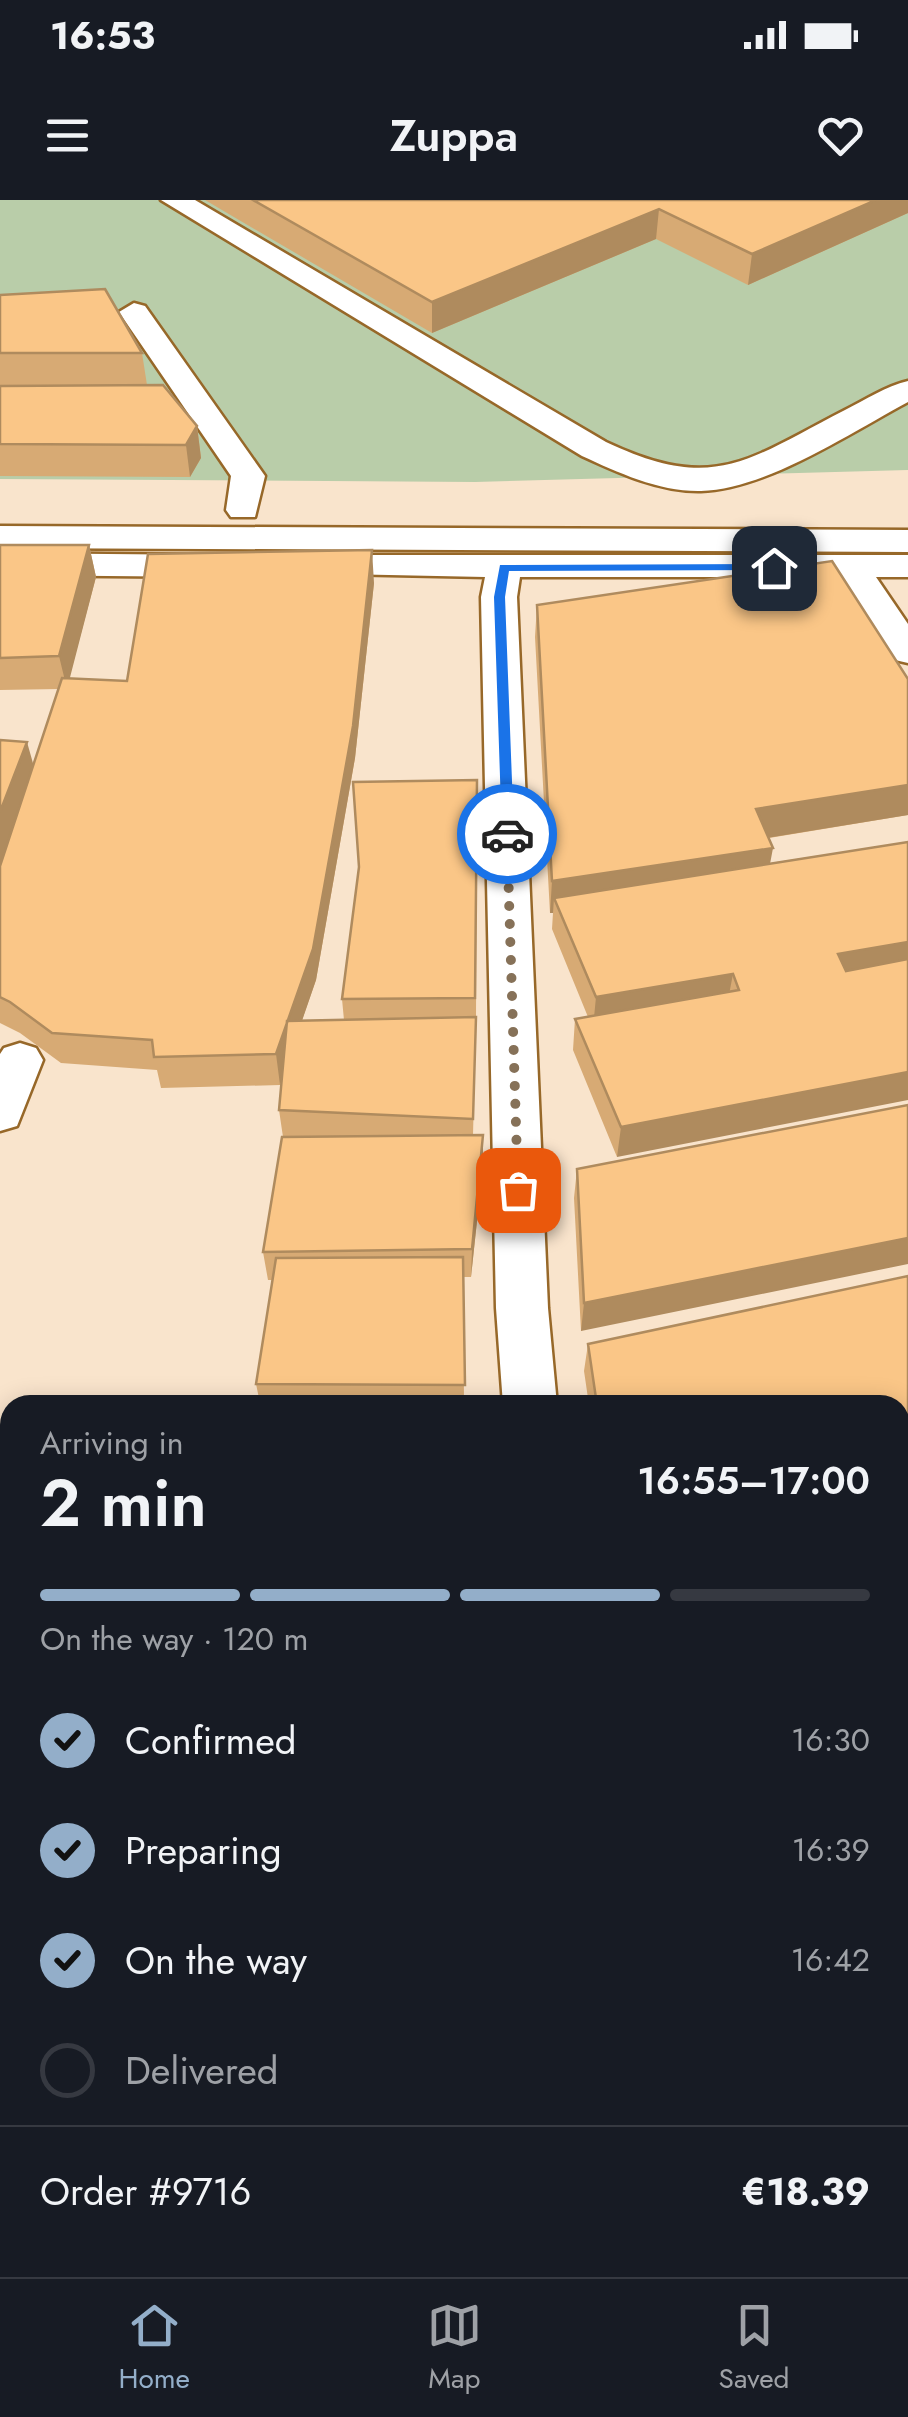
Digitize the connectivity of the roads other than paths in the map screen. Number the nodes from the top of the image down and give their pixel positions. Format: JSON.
{"nodes":[{"id":1,"x":176,"y":200,"type":"edge"},
{"id":2,"x":134,"y":312,"type":"dead end"},
{"id":3,"x":908,"y":390,"type":"edge"},
{"id":4,"x":159,"y":405,"type":"edge"},
{"id":5,"x":199,"y":405,"type":"junction"},
{"id":6,"x":0,"y":510,"type":"edge"},
{"id":7,"x":243,"y":510,"type":"junction"},
{"id":8,"x":908,"y":512,"type":"edge"},
{"id":9,"x":0,"y":537,"type":"edge"},
{"id":10,"x":908,"y":541,"type":"edge"},
{"id":11,"x":0,"y":564,"type":"edge"},
{"id":12,"x":908,"y":566,"type":"edge"},
{"id":13,"x":504,"y":568,"type":"junction"},
{"id":14,"x":852,"y":568,"type":"junction"},
{"id":15,"x":908,"y":652,"type":"edge"},
{"id":16,"x":20,"y":1060,"type":"dead end"},
{"id":17,"x":0,"y":1112,"type":"edge"},
{"id":18,"x":529,"y":1395,"type":"edge"}],
"edges":[{"from":1,"to":3,"type":"street"},
{"from":2,"to":5,"type":"street"},
{"from":4,"to":5,"type":"street"},
{"from":5,"to":7,"type":"street"},
{"from":6,"to":7,"type":"main road"},
{"from":7,"to":8,"type":"main road"},
{"from":9,"to":10,"type":"main road"},
{"from":11,"to":13,"type":"street"},
{"from":12,"to":14,"type":"street"},
{"from":13,"to":14,"type":"street"},
{"from":13,"to":18,"type":"street"},
{"from":14,"to":15,"type":"street"},
{"from":16,"to":17,"type":"street"}]}
